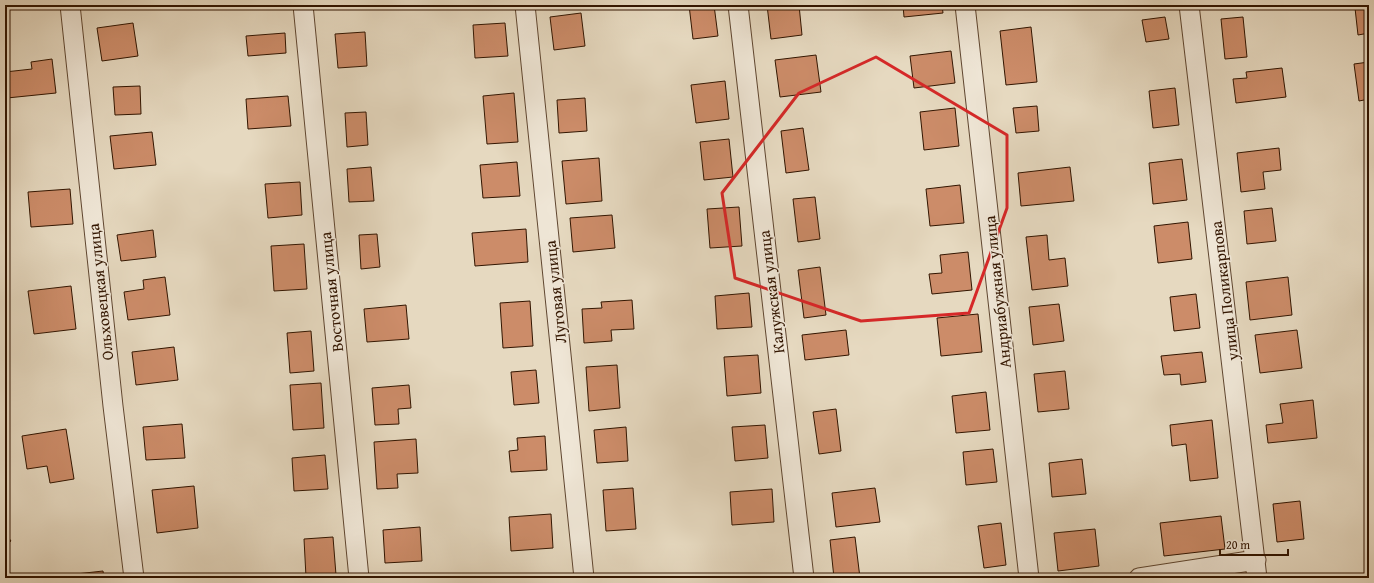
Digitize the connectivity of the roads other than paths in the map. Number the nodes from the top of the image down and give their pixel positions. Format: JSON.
{"nodes":[{"id":1,"x":70,"y":5,"type":"edge"},
{"id":2,"x":303,"y":5,"type":"edge"},
{"id":3,"x":525,"y":5,"type":"edge"},
{"id":4,"x":738,"y":5,"type":"edge"},
{"id":5,"x":965,"y":5,"type":"edge"},
{"id":6,"x":1189,"y":5,"type":"edge"},
{"id":7,"x":1256,"y":569,"type":"edge"},
{"id":8,"x":134,"y":578,"type":"edge"},
{"id":9,"x":359,"y":578,"type":"edge"},
{"id":10,"x":584,"y":578,"type":"edge"},
{"id":11,"x":804,"y":578,"type":"edge"},
{"id":12,"x":1029,"y":578,"type":"edge"},
{"id":13,"x":1139,"y":578,"type":"edge"}],
"edges":[{"from":1,"to":8,"type":"street","name":"Ольховецкая улица"},
{"from":2,"to":9,"type":"street","name":"Восточная улица"},
{"from":3,"to":10,"type":"street","name":"Луговая улица"},
{"from":4,"to":11,"type":"street","name":"Калужская улица"},
{"from":5,"to":12,"type":"street","name":"Андриабужная улица"},
{"from":6,"to":7,"type":"street","name":"улица Поликарпова"},
{"from":7,"to":13,"type":"street"}]}
